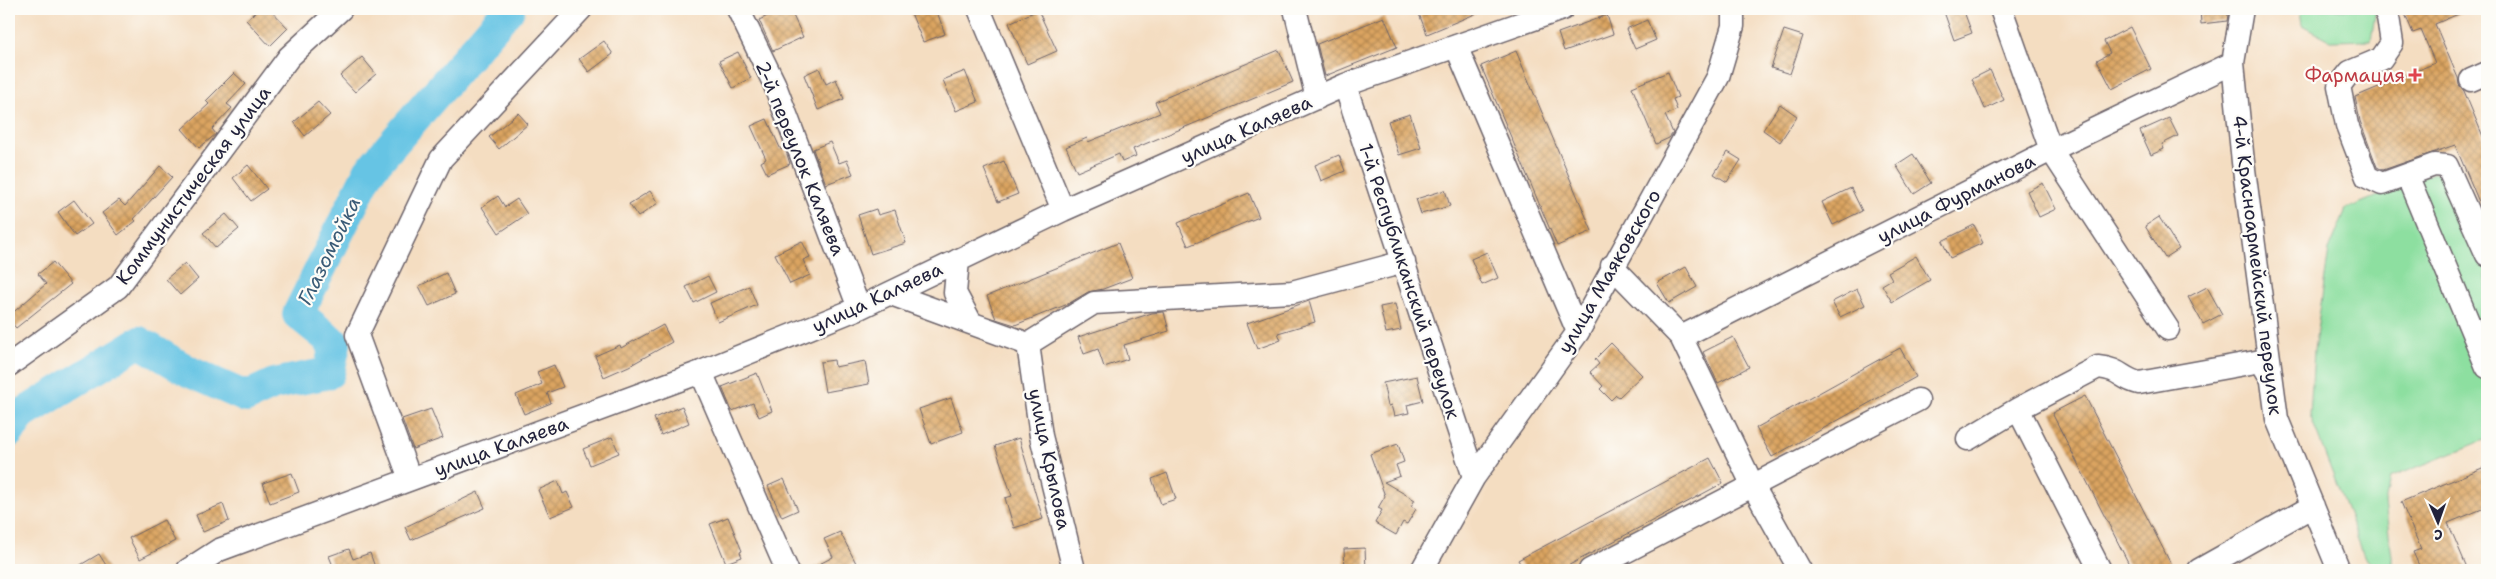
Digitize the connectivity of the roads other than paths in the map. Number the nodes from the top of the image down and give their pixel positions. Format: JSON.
{"nodes":[{"id":1,"x":341,"y":9,"type":"edge"},
{"id":2,"x":581,"y":9,"type":"edge"},
{"id":3,"x":738,"y":9,"type":"edge"},
{"id":4,"x":979,"y":9,"type":"edge"},
{"id":5,"x":1295,"y":9,"type":"edge"},
{"id":6,"x":1562,"y":9,"type":"edge"},
{"id":7,"x":1733,"y":9,"type":"edge"},
{"id":8,"x":2001,"y":9,"type":"edge"},
{"id":9,"x":2242,"y":9,"type":"edge"},
{"id":10,"x":2384,"y":9,"type":"edge"},
{"id":11,"x":1456,"y":46,"type":"junction"},
{"id":12,"x":2234,"y":63,"type":"junction"},
{"id":13,"x":1345,"y":86,"type":"junction"},
{"id":14,"x":1317,"y":98,"type":"junction"},
{"id":15,"x":2052,"y":150,"type":"junction"},
{"id":16,"x":2407,"y":175,"type":"junction"},
{"id":17,"x":1063,"y":210,"type":"junction"},
{"id":18,"x":2487,"y":255,"type":"edge"},
{"id":19,"x":958,"y":260,"type":"junction"},
{"id":20,"x":1404,"y":262,"type":"junction"},
{"id":21,"x":1612,"y":266,"type":"junction"},
{"id":22,"x":891,"y":294,"type":"junction"},
{"id":23,"x":860,"y":308,"type":"junction"},
{"id":24,"x":971,"y":323,"type":"junction"},
{"id":25,"x":2168,"y":329,"type":"dead end"},
{"id":26,"x":1578,"y":332,"type":"junction"},
{"id":27,"x":1681,"y":337,"type":"junction"},
{"id":28,"x":1028,"y":344,"type":"junction"},
{"id":29,"x":9,"y":365,"type":"edge"},
{"id":30,"x":2487,"y":367,"type":"edge"},
{"id":31,"x":701,"y":372,"type":"junction"},
{"id":32,"x":2271,"y":378,"type":"junction"},
{"id":33,"x":1918,"y":400,"type":"dead end"},
{"id":34,"x":2018,"y":409,"type":"junction"},
{"id":35,"x":1968,"y":439,"type":"dead end"},
{"id":36,"x":1474,"y":477,"type":"junction"},
{"id":37,"x":410,"y":479,"type":"junction"},
{"id":38,"x":1753,"y":486,"type":"junction"},
{"id":39,"x":2313,"y":506,"type":"junction"},
{"id":40,"x":188,"y":570,"type":"edge"},
{"id":41,"x":787,"y":570,"type":"edge"},
{"id":42,"x":1074,"y":570,"type":"edge"},
{"id":43,"x":1422,"y":570,"type":"edge"},
{"id":44,"x":1590,"y":570,"type":"edge"},
{"id":45,"x":1800,"y":570,"type":"edge"},
{"id":46,"x":2100,"y":570,"type":"edge"},
{"id":47,"x":2199,"y":570,"type":"edge"},
{"id":48,"x":2339,"y":570,"type":"edge"}],
"edges":[{"from":1,"to":29,"type":"street","name":"Коммунистическая улица"},
{"from":2,"to":37,"type":"street"},
{"from":3,"to":23,"type":"street","name":"2-й переулок Каляева"},
{"from":4,"to":17,"type":"street"},
{"from":5,"to":14,"type":"street"},
{"from":6,"to":11,"type":"street","name":"улица Каляева"},
{"from":7,"to":21,"type":"street","name":"улица Маяковского"},
{"from":8,"to":15,"type":"street"},
{"from":9,"to":12,"type":"street","name":"4-й Красноармейский переулок"},
{"from":10,"to":16,"type":"street"},
{"from":11,"to":13,"type":"street","name":"улица Каляева"},
{"from":11,"to":26,"type":"street"},
{"from":12,"to":15,"type":"street","name":"улица Фурманова"},
{"from":12,"to":32,"type":"street","name":"4-й Красноармейский переулок"},
{"from":13,"to":14,"type":"street","name":"улица Каляева"},
{"from":13,"to":20,"type":"street","name":"1-й Республиканский переулок"},
{"from":14,"to":17,"type":"street","name":"улица Каляева"},
{"from":15,"to":25,"type":"street"},
{"from":15,"to":27,"type":"street","name":"улица Фурманова"},
{"from":16,"to":18,"type":"street"},
{"from":16,"to":30,"type":"street"},
{"from":17,"to":19,"type":"street","name":"улица Каляева"},
{"from":19,"to":22,"type":"street","name":"улица Каляева"},
{"from":19,"to":24,"type":"street"},
{"from":20,"to":28,"type":"street"},
{"from":20,"to":36,"type":"street","name":"1-й Республиканский переулок"},
{"from":21,"to":26,"type":"street","name":"улица Маяковского"},
{"from":21,"to":27,"type":"street"},
{"from":22,"to":23,"type":"street","name":"улица Каляева"},
{"from":22,"to":24,"type":"street"},
{"from":23,"to":31,"type":"street","name":"улица Каляева"},
{"from":24,"to":28,"type":"street"},
{"from":26,"to":36,"type":"street","name":"улица Маяковского"},
{"from":27,"to":38,"type":"street"},
{"from":28,"to":42,"type":"street","name":"улица Крылова"},
{"from":31,"to":37,"type":"street","name":"улица Каляева"},
{"from":31,"to":41,"type":"street"},
{"from":32,"to":34,"type":"street"},
{"from":32,"to":39,"type":"street","name":"4-й Красноармейский переулок"},
{"from":33,"to":38,"type":"street"},
{"from":34,"to":35,"type":"street"},
{"from":34,"to":46,"type":"street"},
{"from":36,"to":43,"type":"street","name":"улица Маяковского"},
{"from":37,"to":40,"type":"street","name":"улица Каляева"},
{"from":38,"to":44,"type":"street"},
{"from":38,"to":45,"type":"street"},
{"from":39,"to":47,"type":"street"},
{"from":39,"to":48,"type":"street","name":"4-й Красноармейский переулок"}]}
